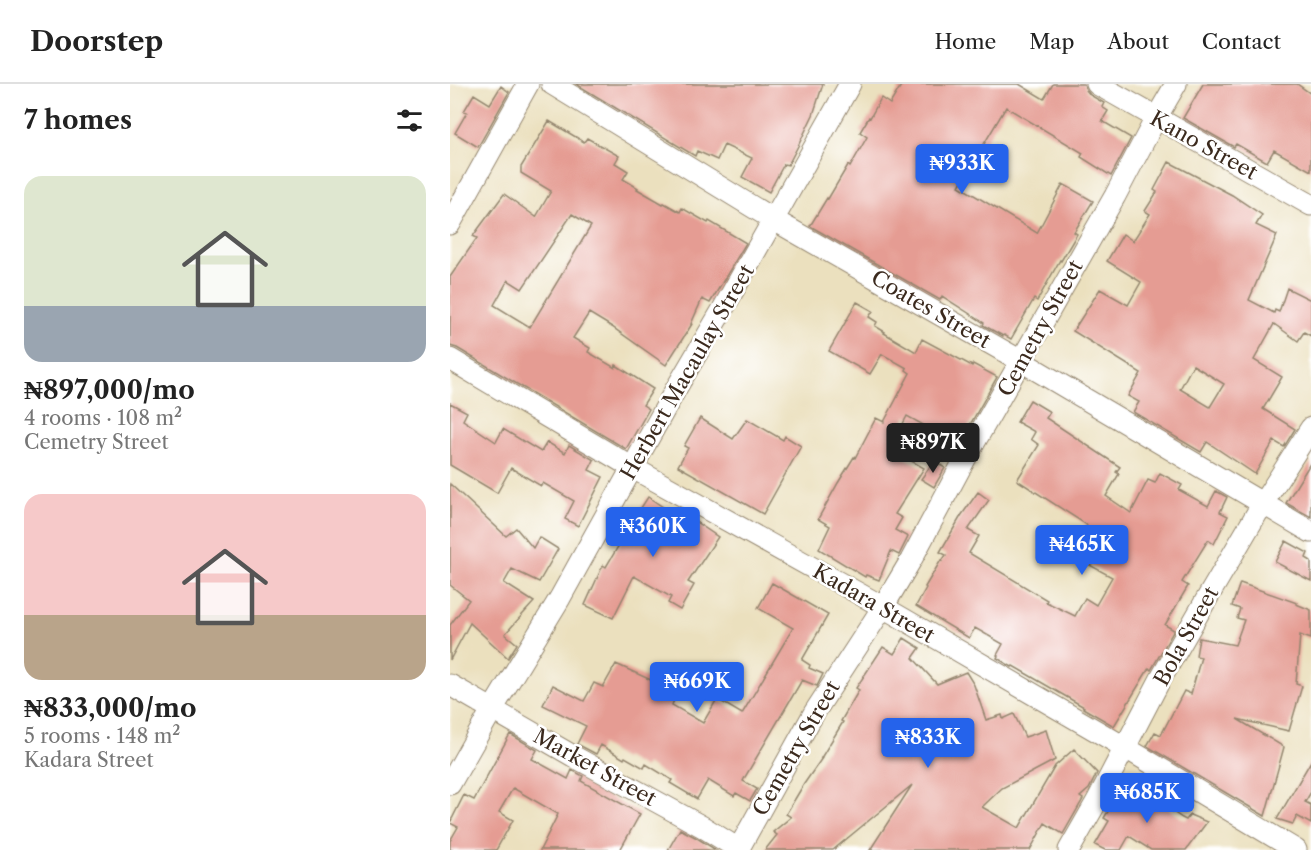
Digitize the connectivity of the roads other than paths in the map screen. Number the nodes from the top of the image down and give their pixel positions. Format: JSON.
{"nodes":[{"id":1,"x":528,"y":84,"type":"edge"},
{"id":2,"x":552,"y":84,"type":"edge"},
{"id":3,"x":850,"y":84,"type":"edge"},
{"id":4,"x":1097,"y":84,"type":"edge"},
{"id":5,"x":1176,"y":84,"type":"edge"},
{"id":6,"x":1156,"y":118,"type":"junction"},
{"id":7,"x":1311,"y":205,"type":"edge"},
{"id":8,"x":774,"y":220,"type":"junction"},
{"id":9,"x":450,"y":224,"type":"edge"},
{"id":10,"x":450,"y":359,"type":"edge"},
{"id":11,"x":1021,"y":361,"type":"junction"},
{"id":12,"x":1311,"y":428,"type":"edge"},
{"id":13,"x":633,"y":468,"type":"junction"},
{"id":14,"x":1263,"y":503,"type":"junction"},
{"id":15,"x":1311,"y":532,"type":"edge"},
{"id":16,"x":883,"y":607,"type":"junction"},
{"id":17,"x":450,"y":685,"type":"edge"},
{"id":18,"x":493,"y":708,"type":"junction"},
{"id":19,"x":1126,"y":748,"type":"junction"},
{"id":20,"x":450,"y":784,"type":"edge"},
{"id":21,"x":739,"y":850,"type":"edge"},
{"id":22,"x":1069,"y":850,"type":"edge"},
{"id":23,"x":1296,"y":850,"type":"edge"}],
"edges":[{"from":1,"to":9,"type":"street"},
{"from":2,"to":8,"type":"street","name":"Coates Street"},
{"from":3,"to":8,"type":"street","name":"Herbert Macaulay Street"},
{"from":4,"to":6,"type":"street","name":"Kano Street"},
{"from":5,"to":6,"type":"street","name":"Cemetry Street"},
{"from":6,"to":7,"type":"street","name":"Kano Street"},
{"from":6,"to":11,"type":"street","name":"Cemetry Street"},
{"from":8,"to":11,"type":"street","name":"Coates Street"},
{"from":8,"to":13,"type":"street","name":"Herbert Macaulay Street"},
{"from":10,"to":13,"type":"street","name":"Kadara Street"},
{"from":11,"to":14,"type":"street","name":"Coates Street"},
{"from":11,"to":16,"type":"street","name":"Cemetry Street"},
{"from":12,"to":14,"type":"street","name":"Bola Street"},
{"from":13,"to":16,"type":"street","name":"Kadara Street"},
{"from":13,"to":18,"type":"street","name":"Herbert Macaulay Street"},
{"from":14,"to":15,"type":"street","name":"Coates Street"},
{"from":14,"to":19,"type":"street","name":"Bola Street"},
{"from":16,"to":19,"type":"street","name":"Kadara Street"},
{"from":16,"to":21,"type":"street","name":"Cemetry Street"},
{"from":17,"to":18,"type":"street","name":"Market Street"},
{"from":18,"to":20,"type":"street","name":"Herbert Macaulay Street"},
{"from":18,"to":21,"type":"street","name":"Market Street"},
{"from":19,"to":22,"type":"street","name":"Bola Street"},
{"from":19,"to":23,"type":"street","name":"Kadara Street"}]}
